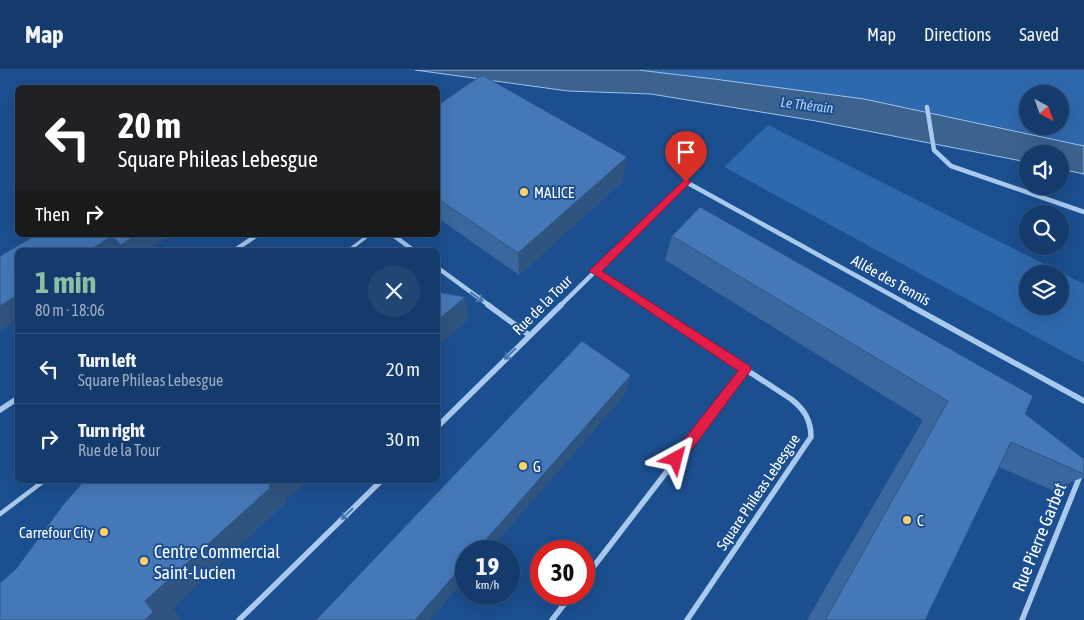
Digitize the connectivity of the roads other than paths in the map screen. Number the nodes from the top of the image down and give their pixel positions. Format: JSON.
{"nodes":[{"id":1,"x":927,"y":107,"type":"dead end"},
{"id":2,"x":686,"y":182,"type":"joint"},
{"id":3,"x":1084,"y":212,"type":"edge"},
{"id":4,"x":253,"y":237,"type":"edge"},
{"id":5,"x":366,"y":237,"type":"edge"},
{"id":6,"x":396,"y":237,"type":"edge"},
{"id":7,"x":238,"y":248,"type":"edge"},
{"id":8,"x":352,"y":248,"type":"edge"},
{"id":9,"x":410,"y":248,"type":"edge"},
{"id":10,"x":440,"y":269,"type":"edge"},
{"id":11,"x":595,"y":271,"type":"junction"},
{"id":12,"x":529,"y":335,"type":"junction"},
{"id":13,"x":746,"y":370,"type":"junction"},
{"id":14,"x":15,"y":400,"type":"edge"},
{"id":15,"x":1084,"y":400,"type":"edge"},
{"id":16,"x":0,"y":410,"type":"edge"},
{"id":17,"x":440,"y":424,"type":"edge"},
{"id":18,"x":1084,"y":466,"type":"edge"},
{"id":19,"x":41,"y":483,"type":"edge"},
{"id":20,"x":379,"y":483,"type":"edge"},
{"id":21,"x":0,"y":514,"type":"edge"},
{"id":22,"x":595,"y":565,"type":"edge"},
{"id":23,"x":564,"y":605,"type":"edge"},
{"id":24,"x":240,"y":620,"type":"edge"},
{"id":25,"x":552,"y":620,"type":"edge"},
{"id":26,"x":687,"y":620,"type":"edge"},
{"id":27,"x":1022,"y":620,"type":"edge"}],
"edges":[{"from":1,"to":3,"type":"street"},
{"from":2,"to":11,"type":"street","name":"Rue de la Tour"},
{"from":2,"to":15,"type":"street","name":"Allée des Tennis"},
{"from":4,"to":7,"type":"street"},
{"from":5,"to":8,"type":"lane"},
{"from":6,"to":9,"type":"street"},
{"from":10,"to":12,"type":"street","one_way":true},
{"from":11,"to":12,"type":"street","name":"Rue de la Tour"},
{"from":11,"to":13,"type":"street","name":"Square Phileas Lebesgue"},
{"from":12,"to":17,"type":"street","name":"Rue de la Tour","one_way":true},
{"from":13,"to":22,"type":"street"},
{"from":13,"to":26,"type":"street","name":"Square Phileas Lebesgue"},
{"from":14,"to":16,"type":"street"},
{"from":18,"to":27,"type":"street","name":"Rue Pierre Garbet"},
{"from":19,"to":21,"type":"lane"},
{"from":20,"to":24,"type":"street","one_way":true},
{"from":23,"to":25,"type":"street"}]}
